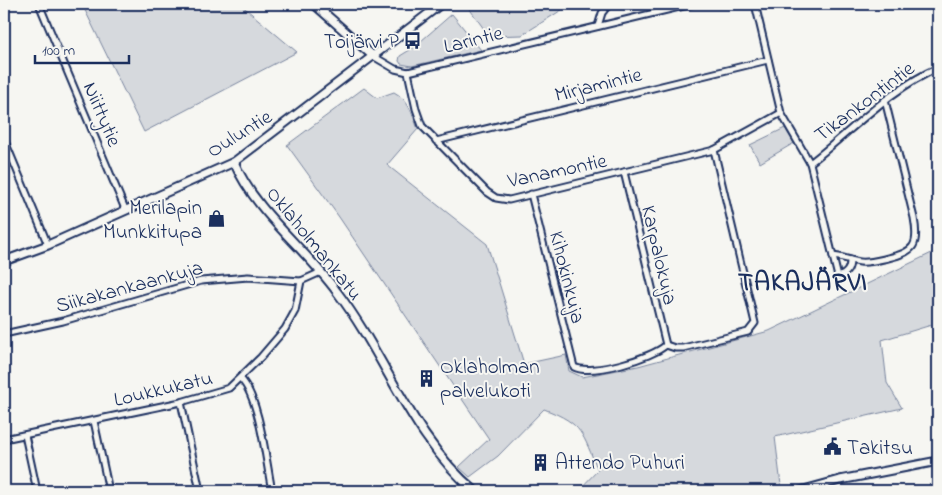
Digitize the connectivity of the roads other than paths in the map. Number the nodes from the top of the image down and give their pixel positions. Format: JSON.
{"nodes":[{"id":1,"x":39,"y":4,"type":"edge"},
{"id":2,"x":314,"y":4,"type":"edge"},
{"id":3,"x":440,"y":4,"type":"edge"},
{"id":4,"x":610,"y":4,"type":"edge"},
{"id":5,"x":692,"y":4,"type":"edge"},
{"id":6,"x":755,"y":4,"type":"edge"},
{"id":7,"x":598,"y":26,"type":"junction"},
{"id":8,"x":374,"y":56,"type":"junction"},
{"id":9,"x":768,"y":60,"type":"junction"},
{"id":10,"x":938,"y":68,"type":"edge"},
{"id":11,"x":408,"y":72,"type":"junction"},
{"id":12,"x":885,"y":100,"type":"junction"},
{"id":13,"x":781,"y":113,"type":"junction"},
{"id":14,"x":4,"y":139,"type":"edge"},
{"id":15,"x":436,"y":141,"type":"junction"},
{"id":16,"x":714,"y":150,"type":"junction"},
{"id":17,"x":234,"y":162,"type":"junction"},
{"id":18,"x":810,"y":163,"type":"junction"},
{"id":19,"x":624,"y":172,"type":"junction"},
{"id":20,"x":531,"y":194,"type":"junction"},
{"id":21,"x":125,"y":209,"type":"junction"},
{"id":22,"x":48,"y":245,"type":"junction"},
{"id":23,"x":833,"y":256,"type":"junction"},
{"id":24,"x":850,"y":260,"type":"junction"},
{"id":25,"x":4,"y":262,"type":"edge"},
{"id":26,"x":321,"y":272,"type":"junction"},
{"id":27,"x":301,"y":281,"type":"junction"},
{"id":28,"x":4,"y":334,"type":"edge"},
{"id":29,"x":666,"y":345,"type":"junction"},
{"id":30,"x":241,"y":379,"type":"junction"},
{"id":31,"x":181,"y":402,"type":"junction"},
{"id":32,"x":94,"y":421,"type":"junction"},
{"id":33,"x":25,"y":435,"type":"junction"},
{"id":34,"x":4,"y":439,"type":"edge"},
{"id":35,"x":938,"y":461,"type":"edge"},
{"id":36,"x":467,"y":485,"type":"junction"},
{"id":37,"x":37,"y":491,"type":"edge"},
{"id":38,"x":109,"y":491,"type":"edge"},
{"id":39,"x":200,"y":491,"type":"edge"},
{"id":40,"x":272,"y":491,"type":"edge"},
{"id":41,"x":454,"y":491,"type":"edge"},
{"id":42,"x":474,"y":491,"type":"edge"},
{"id":43,"x":800,"y":491,"type":"edge"}],
"edges":[{"from":1,"to":21,"type":"street","name":"Niittytie"},
{"from":2,"to":8,"type":"street"},
{"from":3,"to":8,"type":"street","name":"Ouluntie"},
{"from":4,"to":7,"type":"street"},
{"from":5,"to":7,"type":"street","name":"Larintie"},
{"from":6,"to":9,"type":"street","name":"Tikankontintie"},
{"from":7,"to":11,"type":"street","name":"Larintie"},
{"from":8,"to":11,"type":"street"},
{"from":8,"to":17,"type":"street","name":"Ouluntie"},
{"from":9,"to":13,"type":"street","name":"Tikankontintie"},
{"from":9,"to":15,"type":"street","name":"Mirjamintie"},
{"from":10,"to":12,"type":"street","name":"Tikankontintie"},
{"from":11,"to":15,"type":"street","name":"Vanamontie"},
{"from":12,"to":18,"type":"street","name":"Tikankontintie"},
{"from":12,"to":24,"type":"street"},
{"from":13,"to":16,"type":"street","name":"Vanamontie"},
{"from":13,"to":18,"type":"street","name":"Tikankontintie"},
{"from":14,"to":22,"type":"street"},
{"from":15,"to":20,"type":"street","name":"Vanamontie"},
{"from":16,"to":19,"type":"street","name":"Vanamontie"},
{"from":16,"to":29,"type":"street"},
{"from":17,"to":21,"type":"street","name":"Ouluntie"},
{"from":17,"to":26,"type":"street","name":"Oklaholmankatu"},
{"from":18,"to":23,"type":"street","name":"Tikankontintie"},
{"from":19,"to":20,"type":"street","name":"Vanamontie"},
{"from":19,"to":29,"type":"street","name":"Karpalokuja"},
{"from":20,"to":29,"type":"street","name":"Kihokinkuja"},
{"from":21,"to":22,"type":"street","name":"Ouluntie"},
{"from":22,"to":25,"type":"street","name":"Ouluntie"},
{"from":23,"to":24,"type":"street"},
{"from":23,"to":24,"type":"street","name":"Tikankontintie"},
{"from":26,"to":27,"type":"street","name":"Siikakankaankuja"},
{"from":26,"to":36,"type":"street","name":"Oklaholmankatu"},
{"from":27,"to":28,"type":"street","name":"Siikakankaankuja"},
{"from":27,"to":30,"type":"street","name":"Loukkukatu"},
{"from":30,"to":31,"type":"street","name":"Loukkukatu"},
{"from":30,"to":40,"type":"street"},
{"from":31,"to":32,"type":"street","name":"Loukkukatu"},
{"from":31,"to":39,"type":"street"},
{"from":32,"to":33,"type":"street","name":"Loukkukatu"},
{"from":32,"to":38,"type":"street"},
{"from":33,"to":34,"type":"street","name":"Loukkukatu"},
{"from":33,"to":37,"type":"street"},
{"from":35,"to":43,"type":"street"},
{"from":36,"to":41,"type":"street"},
{"from":36,"to":42,"type":"street","name":"Oklaholmankatu"}]}
